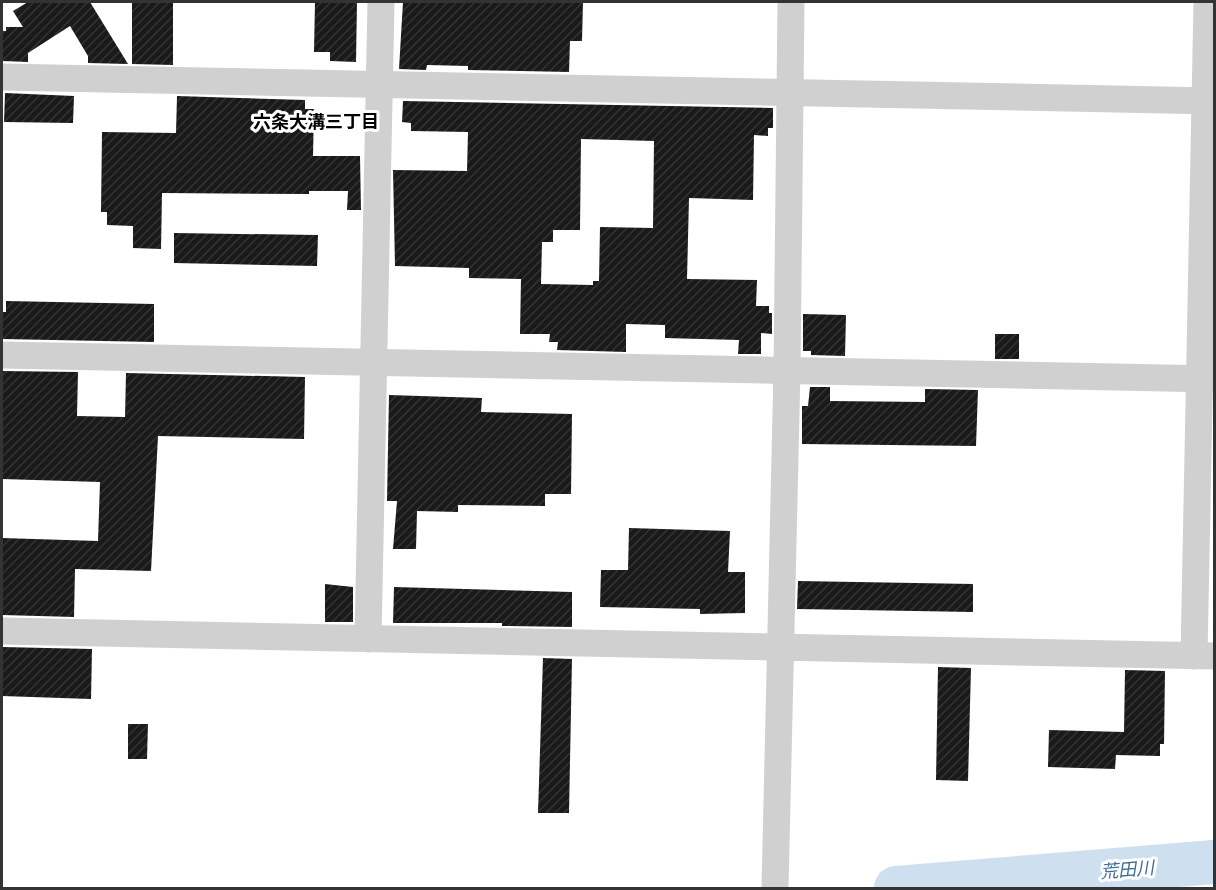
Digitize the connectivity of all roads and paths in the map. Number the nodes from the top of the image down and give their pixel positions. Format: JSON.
{"nodes":[{"id":1,"x":381,"y":2,"type":"edge"},
{"id":2,"x":791,"y":2,"type":"edge"},
{"id":3,"x":1207,"y":2,"type":"edge"},
{"id":4,"x":2,"y":77,"type":"edge"},
{"id":5,"x":380,"y":84,"type":"junction"},
{"id":6,"x":790,"y":92,"type":"junction"},
{"id":7,"x":1210,"y":101,"type":"edge"},
{"id":8,"x":2,"y":355,"type":"edge"},
{"id":9,"x":373,"y":362,"type":"junction"},
{"id":10,"x":787,"y":370,"type":"junction"},
{"id":11,"x":1208,"y":379,"type":"edge"},
{"id":12,"x":2,"y":631,"type":"edge"},
{"id":13,"x":368,"y":639,"type":"junction"},
{"id":14,"x":780,"y":647,"type":"junction"},
{"id":15,"x":1204,"y":656,"type":"edge"},
{"id":16,"x":774,"y":888,"type":"edge"}],
"edges":[{"from":1,"to":5,"type":"street"},
{"from":2,"to":6,"type":"street"},
{"from":3,"to":7,"type":"street"},
{"from":4,"to":5,"type":"street"},
{"from":5,"to":6,"type":"street"},
{"from":5,"to":9,"type":"street"},
{"from":6,"to":7,"type":"street"},
{"from":6,"to":10,"type":"street"},
{"from":7,"to":11,"type":"street"},
{"from":8,"to":9,"type":"street"},
{"from":9,"to":10,"type":"street"},
{"from":9,"to":13,"type":"street"},
{"from":10,"to":11,"type":"street"},
{"from":10,"to":14,"type":"street"},
{"from":11,"to":15,"type":"street"},
{"from":12,"to":13,"type":"street"},
{"from":13,"to":14,"type":"street"},
{"from":14,"to":15,"type":"street"},
{"from":14,"to":16,"type":"street"}]}
